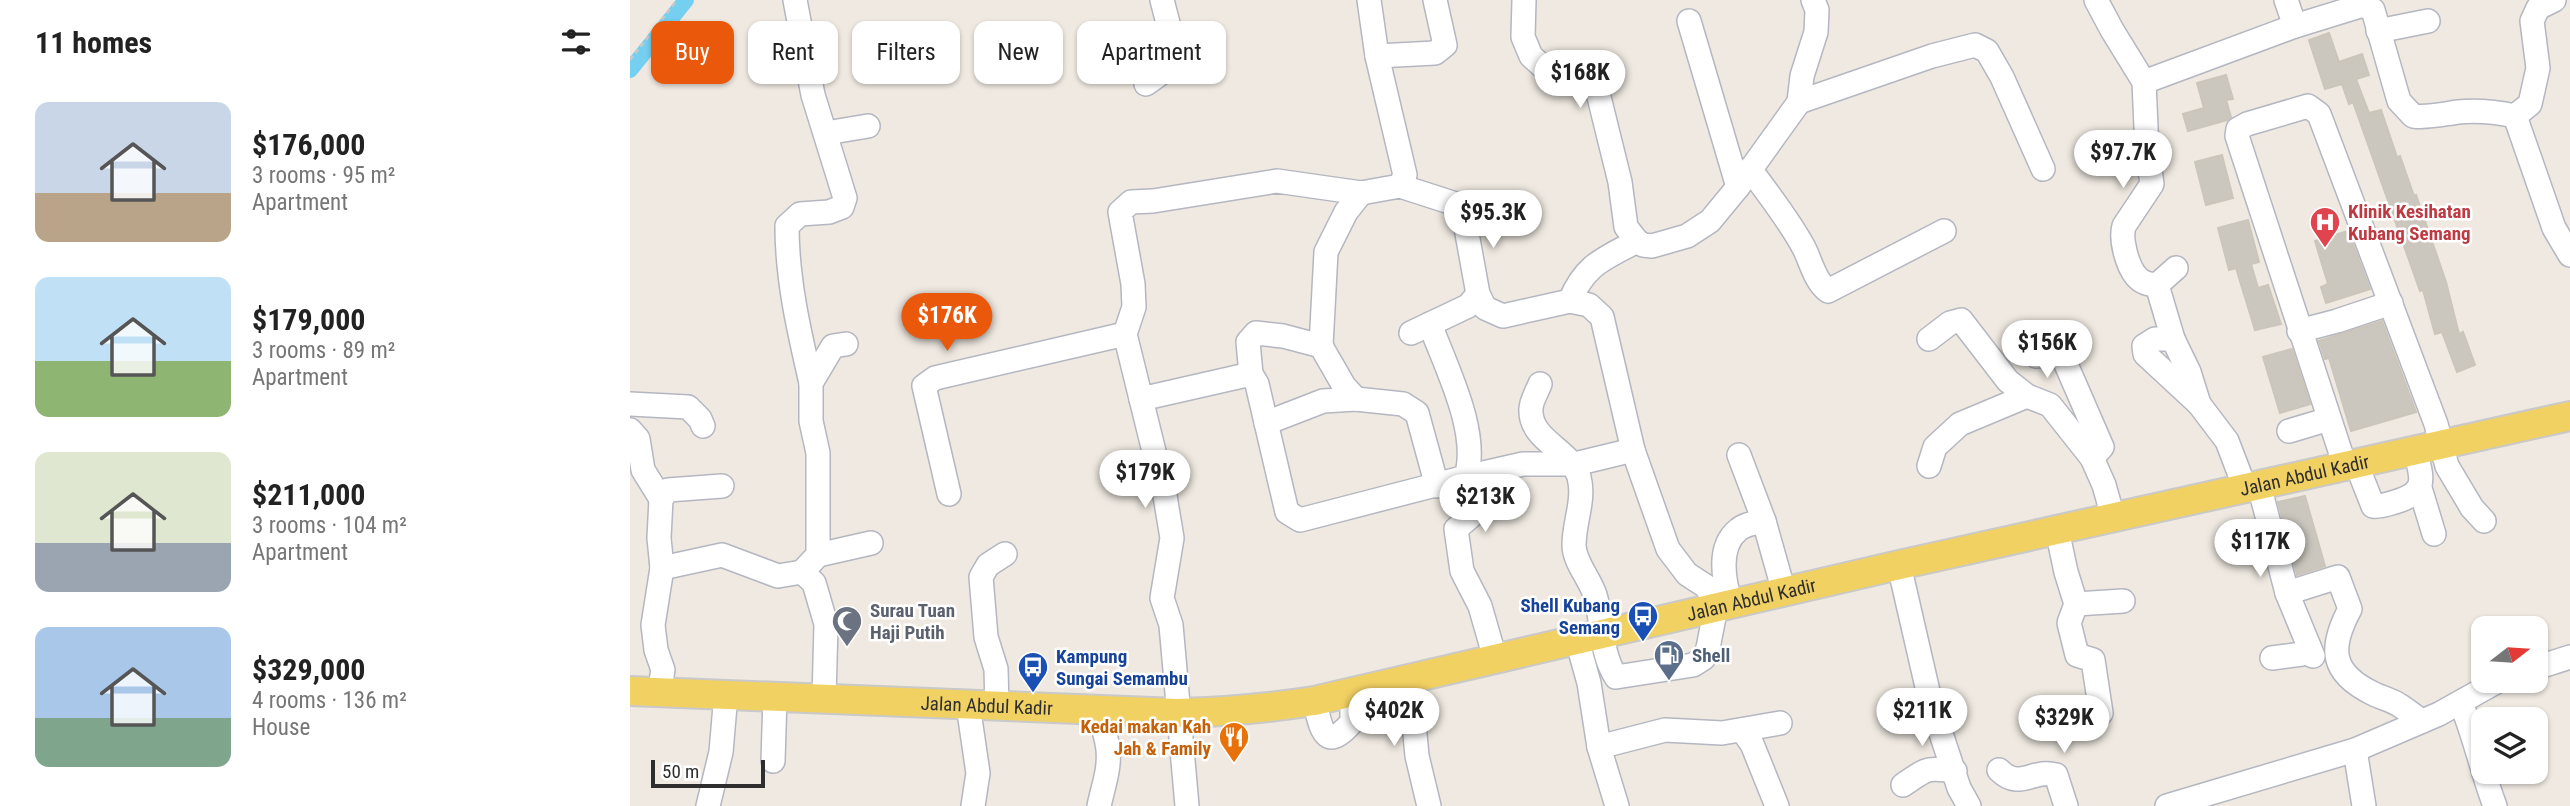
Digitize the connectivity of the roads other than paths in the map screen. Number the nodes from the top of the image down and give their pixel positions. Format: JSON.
{"nodes":[{"id":1,"x":795,"y":0,"type":"edge"},
{"id":2,"x":1162,"y":0,"type":"edge"},
{"id":3,"x":1369,"y":0,"type":"edge"},
{"id":4,"x":1435,"y":0,"type":"edge"},
{"id":5,"x":1524,"y":0,"type":"edge"},
{"id":6,"x":1813,"y":0,"type":"edge"},
{"id":7,"x":2096,"y":0,"type":"edge"},
{"id":8,"x":2286,"y":0,"type":"edge"},
{"id":9,"x":2554,"y":0,"type":"edge"},
{"id":10,"x":1167,"y":21,"type":"edge"},
{"id":11,"x":1689,"y":21,"type":"dead end"},
{"id":12,"x":2375,"y":21,"type":"junction"},
{"id":13,"x":2428,"y":21,"type":"dead end"},
{"id":14,"x":2295,"y":26,"type":"junction"},
{"id":15,"x":1377,"y":56,"type":"junction"},
{"id":16,"x":2144,"y":82,"type":"junction"},
{"id":17,"x":1799,"y":102,"type":"junction"},
{"id":18,"x":2515,"y":116,"type":"junction"},
{"id":19,"x":868,"y":126,"type":"dead end"},
{"id":20,"x":827,"y":133,"type":"junction"},
{"id":21,"x":2043,"y":169,"type":"dead end"},
{"id":22,"x":1744,"y":178,"type":"junction"},
{"id":23,"x":1400,"y":186,"type":"junction"},
{"id":24,"x":1361,"y":193,"type":"junction"},
{"id":25,"x":1944,"y":231,"type":"dead end"},
{"id":26,"x":1637,"y":241,"type":"junction"},
{"id":27,"x":2570,"y":256,"type":"edge"},
{"id":28,"x":2570,"y":262,"type":"edge"},
{"id":29,"x":2175,"y":268,"type":"dead end"},
{"id":30,"x":2570,"y":269,"type":"edge"},
{"id":31,"x":2157,"y":285,"type":"junction"},
{"id":32,"x":1478,"y":294,"type":"junction"},
{"id":33,"x":1570,"y":301,"type":"junction"},
{"id":34,"x":2391,"y":303,"type":"junction"},
{"id":35,"x":2299,"y":331,"type":"junction"},
{"id":36,"x":1125,"y":334,"type":"junction"},
{"id":37,"x":2173,"y":338,"type":"junction"},
{"id":38,"x":1929,"y":339,"type":"dead end"},
{"id":39,"x":846,"y":344,"type":"dead end"},
{"id":40,"x":1321,"y":346,"type":"junction"},
{"id":41,"x":2036,"y":356,"type":"dead end"},
{"id":42,"x":1251,"y":374,"type":"junction"},
{"id":43,"x":811,"y":383,"type":"junction"},
{"id":44,"x":1541,"y":384,"type":"dead end"},
{"id":45,"x":2027,"y":396,"type":"junction"},
{"id":46,"x":1141,"y":399,"type":"junction"},
{"id":47,"x":1356,"y":399,"type":"junction"},
{"id":48,"x":630,"y":404,"type":"edge"},
{"id":49,"x":2199,"y":404,"type":"junction"},
{"id":50,"x":2570,"y":416,"type":"edge"},
{"id":51,"x":2329,"y":419,"type":"junction"},
{"id":52,"x":1266,"y":423,"type":"junction"},
{"id":53,"x":703,"y":426,"type":"dead end"},
{"id":54,"x":630,"y":430,"type":"edge"},
{"id":55,"x":2290,"y":431,"type":"dead end"},
{"id":56,"x":2443,"y":444,"type":"junction"},
{"id":57,"x":1633,"y":450,"type":"junction"},
{"id":58,"x":2415,"y":450,"type":"junction"},
{"id":59,"x":1739,"y":455,"type":"dead end"},
{"id":60,"x":2092,"y":458,"type":"junction"},
{"id":61,"x":1575,"y":464,"type":"junction"},
{"id":62,"x":2350,"y":465,"type":"junction"},
{"id":63,"x":1929,"y":467,"type":"dead end"},
{"id":64,"x":1466,"y":477,"type":"junction"},
{"id":65,"x":722,"y":486,"type":"dead end"},
{"id":66,"x":1437,"y":486,"type":"junction"},
{"id":67,"x":2252,"y":486,"type":"junction"},
{"id":68,"x":2420,"y":488,"type":"junction"},
{"id":69,"x":949,"y":494,"type":"dead end"},
{"id":70,"x":661,"y":499,"type":"junction"},
{"id":71,"x":2113,"y":517,"type":"junction"},
{"id":72,"x":1764,"y":521,"type":"junction"},
{"id":73,"x":2484,"y":521,"type":"dead end"},
{"id":74,"x":2057,"y":530,"type":"junction"},
{"id":75,"x":2434,"y":534,"type":"dead end"},
{"id":76,"x":871,"y":542,"type":"dead end"},
{"id":77,"x":1005,"y":554,"type":"dead end"},
{"id":78,"x":818,"y":555,"type":"junction"},
{"id":79,"x":1899,"y":565,"type":"junction"},
{"id":80,"x":662,"y":568,"type":"junction"},
{"id":81,"x":802,"y":572,"type":"junction"},
{"id":82,"x":1784,"y":592,"type":"junction"},
{"id":83,"x":2287,"y":593,"type":"junction"},
{"id":84,"x":2123,"y":601,"type":"dead end"},
{"id":85,"x":2076,"y":604,"type":"junction"},
{"id":86,"x":1724,"y":606,"type":"junction"},
{"id":87,"x":1589,"y":637,"type":"junction"},
{"id":88,"x":2570,"y":657,"type":"edge"},
{"id":89,"x":2272,"y":658,"type":"dead end"},
{"id":90,"x":1495,"y":659,"type":"junction"},
{"id":91,"x":2548,"y":664,"type":"edge"},
{"id":92,"x":1616,"y":677,"type":"junction"},
{"id":93,"x":1406,"y":679,"type":"junction"},
{"id":94,"x":1589,"y":683,"type":"junction"},
{"id":95,"x":630,"y":691,"type":"edge"},
{"id":96,"x":659,"y":692,"type":"junction"},
{"id":97,"x":1352,"y":692,"type":"junction"},
{"id":98,"x":2478,"y":693,"type":"edge"},
{"id":99,"x":726,"y":694,"type":"junction"},
{"id":100,"x":775,"y":697,"type":"junction"},
{"id":101,"x":824,"y":699,"type":"junction"},
{"id":102,"x":1930,"y":700,"type":"junction"},
{"id":103,"x":1314,"y":701,"type":"junction"},
{"id":104,"x":2461,"y":703,"type":"junction"},
{"id":105,"x":968,"y":705,"type":"junction"},
{"id":106,"x":997,"y":707,"type":"junction"},
{"id":107,"x":1100,"y":711,"type":"junction"},
{"id":108,"x":1177,"y":713,"type":"junction"},
{"id":109,"x":2101,"y":713,"type":"dead end"},
{"id":110,"x":1894,"y":720,"type":"dead end"},
{"id":111,"x":2421,"y":721,"type":"junction"},
{"id":112,"x":1780,"y":723,"type":"dead end"},
{"id":113,"x":1742,"y":730,"type":"junction"},
{"id":114,"x":1599,"y":747,"type":"junction"},
{"id":115,"x":2355,"y":750,"type":"junction"},
{"id":116,"x":773,"y":761,"type":"dead end"},
{"id":117,"x":1999,"y":770,"type":"dead end"},
{"id":118,"x":1955,"y":771,"type":"junction"},
{"id":119,"x":1903,"y":785,"type":"dead end"},
{"id":120,"x":708,"y":806,"type":"edge"},
{"id":121,"x":973,"y":806,"type":"edge"},
{"id":122,"x":1099,"y":806,"type":"edge"},
{"id":123,"x":1187,"y":806,"type":"edge"},
{"id":124,"x":1429,"y":806,"type":"edge"},
{"id":125,"x":1617,"y":806,"type":"edge"},
{"id":126,"x":1777,"y":806,"type":"edge"},
{"id":127,"x":1969,"y":806,"type":"edge"},
{"id":128,"x":2066,"y":806,"type":"edge"},
{"id":129,"x":2167,"y":806,"type":"edge"},
{"id":130,"x":2364,"y":806,"type":"edge"},
{"id":131,"x":2495,"y":806,"type":"edge"}],
"edges":[{"from":1,"to":20,"type":"street"},
{"from":2,"to":10,"type":"street"},
{"from":3,"to":15,"type":"street"},
{"from":4,"to":15,"type":"street"},
{"from":5,"to":26,"type":"street"},
{"from":6,"to":17,"type":"street"},
{"from":7,"to":16,"type":"street"},
{"from":8,"to":14,"type":"street"},
{"from":9,"to":18,"type":"street"},
{"from":11,"to":22,"type":"street"},
{"from":12,"to":13,"type":"street"},
{"from":12,"to":14,"type":"street"},
{"from":12,"to":18,"type":"street"},
{"from":14,"to":16,"type":"street"},
{"from":15,"to":23,"type":"street"},
{"from":16,"to":31,"type":"street"},
{"from":17,"to":21,"type":"street"},
{"from":17,"to":22,"type":"street"},
{"from":18,"to":27,"type":"street"},
{"from":19,"to":20,"type":"street"},
{"from":20,"to":43,"type":"street"},
{"from":22,"to":25,"type":"street"},
{"from":22,"to":26,"type":"street"},
{"from":23,"to":24,"type":"street"},
{"from":23,"to":32,"type":"street"},
{"from":24,"to":36,"type":"street"},
{"from":24,"to":40,"type":"street"},
{"from":26,"to":33,"type":"street"},
{"from":28,"to":30,"type":"street"},
{"from":29,"to":31,"type":"street"},
{"from":31,"to":37,"type":"street"},
{"from":32,"to":33,"type":"street"},
{"from":32,"to":64,"type":"street"},
{"from":33,"to":57,"type":"street"},
{"from":34,"to":35,"type":"street"},
{"from":34,"to":35,"type":"street"},
{"from":34,"to":56,"type":"street"},
{"from":35,"to":51,"type":"street"},
{"from":36,"to":46,"type":"street"},
{"from":36,"to":69,"type":"street"},
{"from":37,"to":49,"type":"street"},
{"from":37,"to":49,"type":"street"},
{"from":38,"to":45,"type":"street"},
{"from":39,"to":43,"type":"street"},
{"from":40,"to":42,"type":"street"},
{"from":40,"to":47,"type":"street"},
{"from":41,"to":60,"type":"street"},
{"from":42,"to":46,"type":"street"},
{"from":42,"to":52,"type":"street"},
{"from":43,"to":78,"type":"street"},
{"from":44,"to":61,"type":"street"},
{"from":45,"to":60,"type":"street"},
{"from":45,"to":63,"type":"street"},
{"from":46,"to":108,"type":"street"},
{"from":47,"to":52,"type":"street"},
{"from":47,"to":66,"type":"street"},
{"from":48,"to":53,"type":"street"},
{"from":49,"to":67,"type":"street"},
{"from":50,"to":56,"type":"main road","name":"Jalan Abdul Kadir"},
{"from":51,"to":55,"type":"street"},
{"from":51,"to":62,"type":"street"},
{"from":52,"to":66,"type":"street"},
{"from":54,"to":70,"type":"street"},
{"from":56,"to":58,"type":"main road","name":"Jalan Abdul Kadir"},
{"from":56,"to":73,"type":"street"},
{"from":57,"to":61,"type":"street"},
{"from":57,"to":86,"type":"street"},
{"from":58,"to":62,"type":"main road","name":"Jalan Abdul Kadir"},
{"from":58,"to":68,"type":"street"},
{"from":59,"to":72,"type":"street"},
{"from":60,"to":71,"type":"street"},
{"from":61,"to":64,"type":"street"},
{"from":61,"to":87,"type":"street"},
{"from":62,"to":67,"type":"main road","name":"Jalan Abdul Kadir"},
{"from":62,"to":68,"type":"street"},
{"from":64,"to":66,"type":"street"},
{"from":64,"to":90,"type":"street"},
{"from":65,"to":70,"type":"street"},
{"from":67,"to":71,"type":"main road","name":"Jalan Abdul Kadir"},
{"from":67,"to":83,"type":"street"},
{"from":68,"to":75,"type":"street"},
{"from":70,"to":80,"type":"street"},
{"from":71,"to":74,"type":"main road","name":"Jalan Abdul Kadir"},
{"from":72,"to":82,"type":"street"},
{"from":72,"to":86,"type":"street"},
{"from":74,"to":79,"type":"main road","name":"Jalan Abdul Kadir"},
{"from":74,"to":85,"type":"street"},
{"from":76,"to":78,"type":"street"},
{"from":77,"to":106,"type":"street"},
{"from":78,"to":81,"type":"street"},
{"from":79,"to":82,"type":"main road","name":"Jalan Abdul Kadir"},
{"from":79,"to":102,"type":"street"},
{"from":80,"to":81,"type":"street"},
{"from":80,"to":96,"type":"street"},
{"from":81,"to":101,"type":"street"},
{"from":82,"to":86,"type":"main road","name":"Jalan Abdul Kadir"},
{"from":83,"to":89,"type":"street"},
{"from":83,"to":111,"type":"street"},
{"from":84,"to":85,"type":"street"},
{"from":85,"to":109,"type":"street"},
{"from":86,"to":87,"type":"main road","name":"Jalan Abdul Kadir"},
{"from":86,"to":92,"type":"street"},
{"from":87,"to":90,"type":"main road","name":"Jalan Abdul Kadir"},
{"from":87,"to":92,"type":"street"},
{"from":87,"to":94,"type":"street"},
{"from":88,"to":91,"type":"street"},
{"from":90,"to":93,"type":"main road","name":"Jalan Abdul Kadir"},
{"from":92,"to":94,"type":"street"},
{"from":93,"to":97,"type":"main road","name":"Jalan Abdul Kadir"},
{"from":93,"to":124,"type":"street"},
{"from":94,"to":114,"type":"street"},
{"from":95,"to":96,"type":"main road","name":"Jalan Abdul Kadir"},
{"from":96,"to":99,"type":"main road","name":"Jalan Abdul Kadir"},
{"from":97,"to":103,"type":"main road","name":"Jalan Abdul Kadir"},
{"from":97,"to":103,"type":"street"},
{"from":98,"to":104,"type":"street"},
{"from":99,"to":100,"type":"main road","name":"Jalan Abdul Kadir"},
{"from":99,"to":120,"type":"street"},
{"from":100,"to":101,"type":"main road","name":"Jalan Abdul Kadir"},
{"from":100,"to":116,"type":"street"},
{"from":101,"to":105,"type":"main road","name":"Jalan Abdul Kadir"},
{"from":102,"to":110,"type":"street"},
{"from":102,"to":118,"type":"street"},
{"from":103,"to":108,"type":"main road","name":"Jalan Abdul Kadir"},
{"from":104,"to":111,"type":"street"},
{"from":104,"to":131,"type":"street"},
{"from":105,"to":106,"type":"main road","name":"Jalan Abdul Kadir"},
{"from":105,"to":121,"type":"street"},
{"from":106,"to":107,"type":"main road","name":"Jalan Abdul Kadir"},
{"from":107,"to":108,"type":"main road","name":"Jalan Abdul Kadir"},
{"from":107,"to":122,"type":"street"},
{"from":108,"to":123,"type":"street"},
{"from":111,"to":115,"type":"street"},
{"from":112,"to":113,"type":"street"},
{"from":113,"to":114,"type":"street"},
{"from":113,"to":126,"type":"street"},
{"from":114,"to":125,"type":"street"},
{"from":115,"to":129,"type":"street"},
{"from":115,"to":130,"type":"street"},
{"from":117,"to":128,"type":"street"},
{"from":118,"to":119,"type":"street"},
{"from":118,"to":127,"type":"street"}]}
